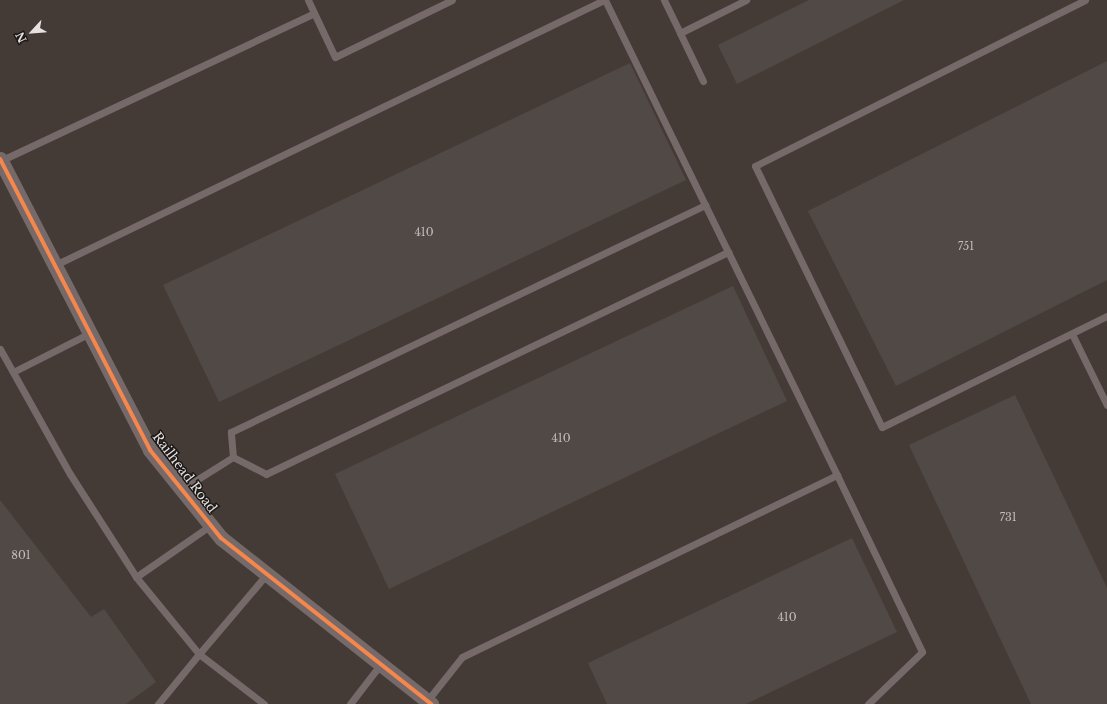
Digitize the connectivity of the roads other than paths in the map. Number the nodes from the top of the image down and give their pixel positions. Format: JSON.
{"nodes":[{"id":1,"x":308,"y":0,"type":"edge"},
{"id":2,"x":452,"y":0,"type":"edge"},
{"id":3,"x":605,"y":0,"type":"edge"},
{"id":4,"x":664,"y":0,"type":"edge"},
{"id":5,"x":746,"y":0,"type":"edge"},
{"id":6,"x":1085,"y":0,"type":"edge"},
{"id":7,"x":314,"y":13,"type":"junction"},
{"id":8,"x":680,"y":33,"type":"junction"},
{"id":9,"x":703,"y":81,"type":"dead end"},
{"id":10,"x":0,"y":161,"type":"edge"},
{"id":11,"x":705,"y":205,"type":"junction"},
{"id":12,"x":728,"y":252,"type":"junction"},
{"id":13,"x":55,"y":265,"type":"junction"},
{"id":14,"x":1107,"y":316,"type":"edge"},
{"id":15,"x":90,"y":334,"type":"junction"},
{"id":16,"x":1072,"y":334,"type":"junction"},
{"id":17,"x":0,"y":349,"type":"edge"},
{"id":18,"x":13,"y":372,"type":"junction"},
{"id":19,"x":1107,"y":405,"type":"edge"},
{"id":20,"x":233,"y":457,"type":"junction"},
{"id":21,"x":837,"y":475,"type":"junction"},
{"id":22,"x":182,"y":489,"type":"junction"},
{"id":23,"x":211,"y":525,"type":"junction"},
{"id":24,"x":266,"y":575,"type":"junction"},
{"id":25,"x":136,"y":577,"type":"junction"},
{"id":26,"x":199,"y":654,"type":"junction"},
{"id":27,"x":380,"y":665,"type":"junction"},
{"id":28,"x":429,"y":702,"type":"edge"},
{"id":29,"x":158,"y":704,"type":"edge"},
{"id":30,"x":264,"y":704,"type":"edge"},
{"id":31,"x":350,"y":704,"type":"edge"},
{"id":32,"x":868,"y":704,"type":"edge"}],
"edges":[{"from":1,"to":7,"type":"lane"},
{"from":2,"to":7,"type":"lane"},
{"from":3,"to":11,"type":"lane"},
{"from":3,"to":13,"type":"lane"},
{"from":4,"to":8,"type":"lane"},
{"from":5,"to":8,"type":"lane"},
{"from":6,"to":16,"type":"lane"},
{"from":7,"to":10,"type":"lane"},
{"from":8,"to":9,"type":"lane"},
{"from":10,"to":13,"type":"street","name":"Railhead Road"},
{"from":11,"to":12,"type":"lane"},
{"from":11,"to":20,"type":"lane"},
{"from":12,"to":20,"type":"lane"},
{"from":12,"to":21,"type":"lane"},
{"from":13,"to":15,"type":"street","name":"Railhead Road"},
{"from":14,"to":16,"type":"lane"},
{"from":15,"to":18,"type":"lane"},
{"from":15,"to":22,"type":"street","name":"Railhead Road"},
{"from":16,"to":19,"type":"lane"},
{"from":17,"to":18,"type":"lane"},
{"from":18,"to":25,"type":"lane"},
{"from":20,"to":22,"type":"lane"},
{"from":21,"to":28,"type":"lane"},
{"from":21,"to":32,"type":"lane"},
{"from":22,"to":23,"type":"street","name":"Railhead Road"},
{"from":23,"to":24,"type":"street","name":"Railhead Road"},
{"from":23,"to":25,"type":"lane"},
{"from":24,"to":26,"type":"lane"},
{"from":24,"to":27,"type":"street","name":"Railhead Road"},
{"from":25,"to":26,"type":"lane"},
{"from":26,"to":29,"type":"lane"},
{"from":26,"to":30,"type":"lane"},
{"from":27,"to":28,"type":"street","name":"Railhead Road"},
{"from":27,"to":31,"type":"lane"}]}
